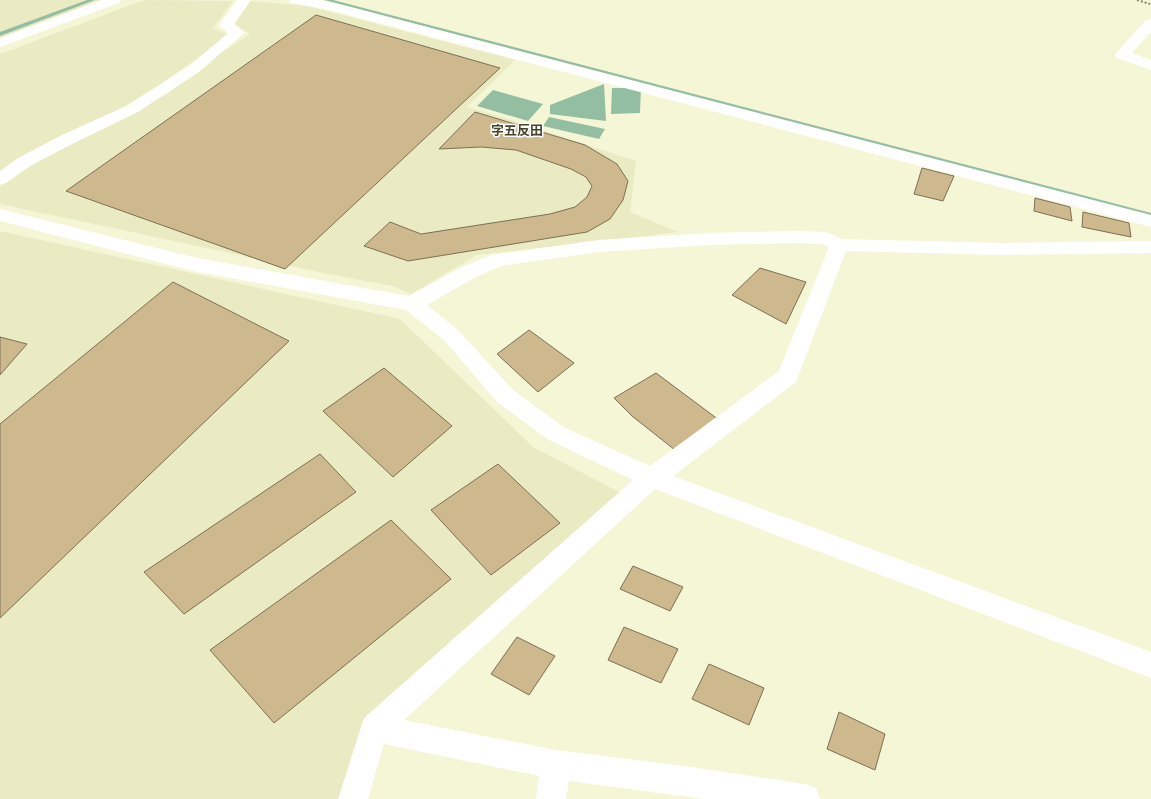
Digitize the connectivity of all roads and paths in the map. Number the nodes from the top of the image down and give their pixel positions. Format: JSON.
{"nodes":[{"id":1,"x":114,"y":0,"type":"edge"},
{"id":2,"x":244,"y":0,"type":"edge"},
{"id":3,"x":296,"y":0,"type":"edge"},
{"id":4,"x":1137,"y":0,"type":"edge"},
{"id":5,"x":1151,"y":4,"type":"edge"},
{"id":6,"x":1151,"y":23,"type":"edge"},
{"id":7,"x":0,"y":43,"type":"edge"},
{"id":8,"x":1151,"y":66,"type":"edge"},
{"id":9,"x":0,"y":179,"type":"edge"},
{"id":10,"x":0,"y":215,"type":"edge"},
{"id":11,"x":1151,"y":221,"type":"edge"},
{"id":12,"x":839,"y":245,"type":"junction"},
{"id":13,"x":1151,"y":247,"type":"edge"},
{"id":14,"x":412,"y":304,"type":"junction"},
{"id":15,"x":652,"y":478,"type":"junction"},
{"id":16,"x":1151,"y":665,"type":"edge"},
{"id":17,"x":374,"y":728,"type":"junction"},
{"id":18,"x":556,"y":765,"type":"junction"},
{"id":19,"x":354,"y":799,"type":"edge"},
{"id":20,"x":551,"y":799,"type":"edge"},
{"id":21,"x":805,"y":799,"type":"edge"}],
"edges":[{"from":1,"to":7,"type":"street"},
{"from":2,"to":9,"type":"street"},
{"from":3,"to":11,"type":"street"},
{"from":4,"to":5,"type":"path"},
{"from":6,"to":8,"type":"street"},
{"from":10,"to":14,"type":"street"},
{"from":12,"to":13,"type":"street"},
{"from":12,"to":14,"type":"street"},
{"from":12,"to":15,"type":"street"},
{"from":14,"to":15,"type":"street"},
{"from":15,"to":16,"type":"street"},
{"from":15,"to":17,"type":"street"},
{"from":17,"to":18,"type":"street"},
{"from":17,"to":19,"type":"street"},
{"from":18,"to":20,"type":"street"},
{"from":18,"to":21,"type":"street"}]}
